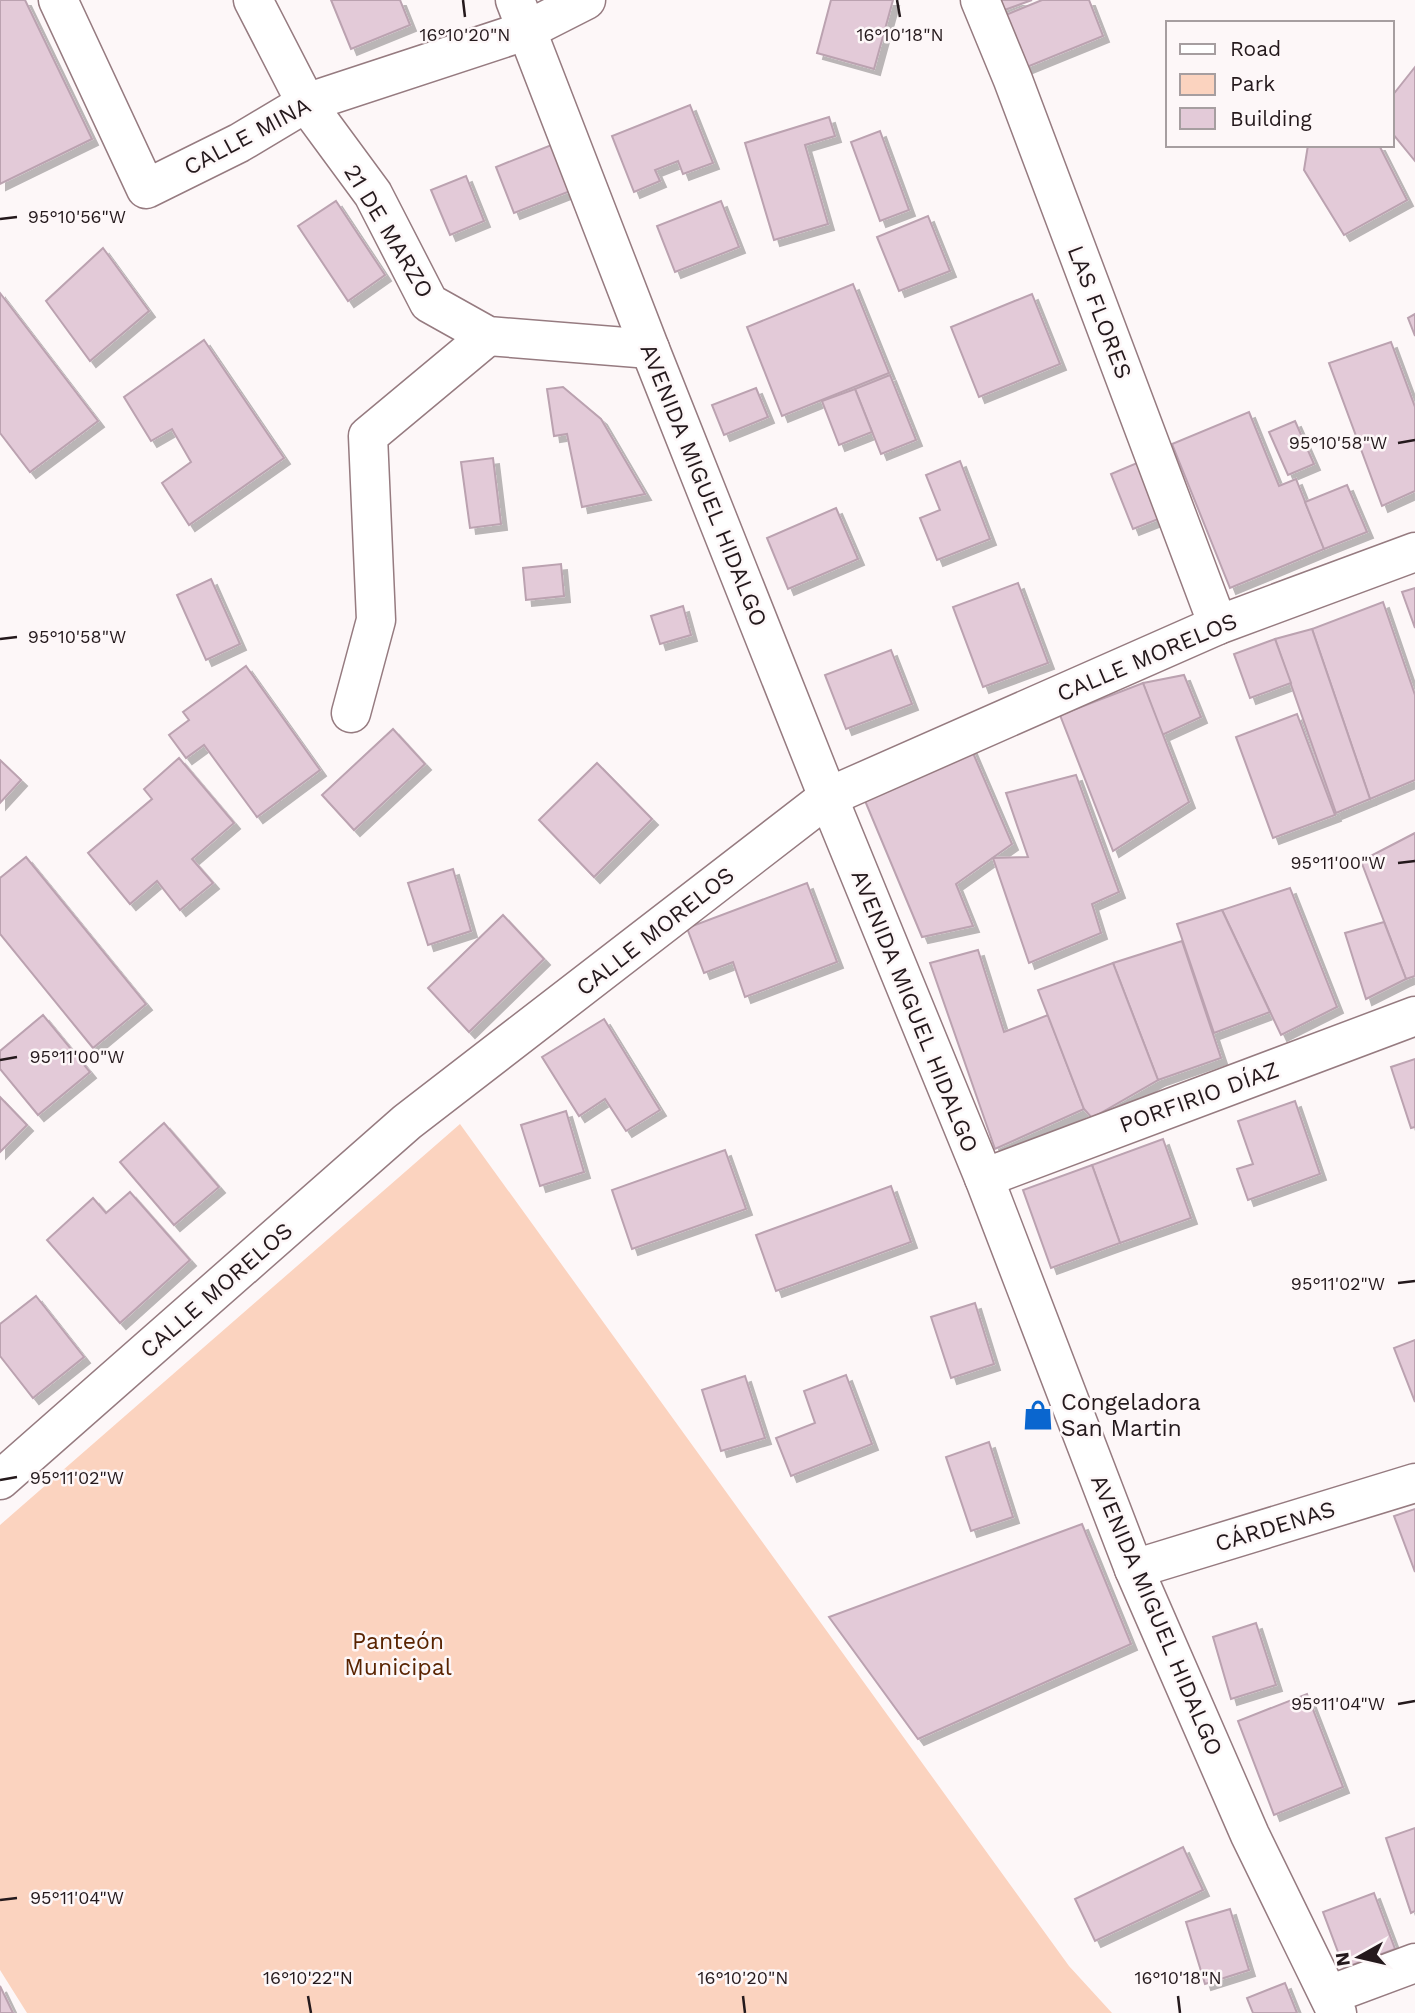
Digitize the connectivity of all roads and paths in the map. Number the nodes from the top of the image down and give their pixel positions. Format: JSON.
{"nodes":[{"id":1,"x":58,"y":0,"type":"edge"},
{"id":2,"x":253,"y":0,"type":"edge"},
{"id":3,"x":586,"y":0,"type":"edge"},
{"id":4,"x":980,"y":0,"type":"edge"},
{"id":5,"x":520,"y":15,"type":"edge"},
{"id":6,"x":306,"y":103,"type":"junction"},
{"id":7,"x":488,"y":336,"type":"junction"},
{"id":8,"x":650,"y":349,"type":"junction"},
{"id":9,"x":1415,"y":552,"type":"edge"},
{"id":10,"x":1218,"y":625,"type":"junction"},
{"id":11,"x":351,"y":713,"type":"dead end"},
{"id":12,"x":828,"y":797,"type":"junction"},
{"id":13,"x":1415,"y":1016,"type":"edge"},
{"id":14,"x":984,"y":1178,"type":"junction"},
{"id":15,"x":0,"y":1480,"type":"edge"},
{"id":16,"x":1415,"y":1483,"type":"edge"},
{"id":17,"x":1134,"y":1569,"type":"junction"},
{"id":18,"x":1415,"y":1963,"type":"edge"},
{"id":19,"x":1333,"y":2004,"type":"edge"}],
"edges":[{"from":1,"to":6,"type":"street","name":"CALLE MINA"},
{"from":2,"to":6,"type":"street","name":"21 DE MARZO"},
{"from":3,"to":5,"type":"street","name":"CALLE MINA"},
{"from":4,"to":10,"type":"street","name":"LAS FLORES"},
{"from":5,"to":6,"type":"street","name":"CALLE MINA"},
{"from":5,"to":8,"type":"street","name":"AVENIDA MIGUEL HIDALGO"},
{"from":6,"to":7,"type":"street","name":"21 DE MARZO"},
{"from":7,"to":8,"type":"street","name":"21 DE MARZO"},
{"from":7,"to":11,"type":"street"},
{"from":8,"to":12,"type":"street","name":"AVENIDA MIGUEL HIDALGO"},
{"from":9,"to":10,"type":"street","name":"CALLE MORELOS"},
{"from":10,"to":12,"type":"street","name":"CALLE MORELOS"},
{"from":12,"to":14,"type":"street","name":"AVENIDA MIGUEL HIDALGO"},
{"from":12,"to":15,"type":"street","name":"CALLE MORELOS"},
{"from":13,"to":14,"type":"street","name":"PORFIRIO DÍAZ"},
{"from":14,"to":17,"type":"street","name":"AVENIDA MIGUEL HIDALGO"},
{"from":16,"to":17,"type":"street","name":"CÁRDENAS"},
{"from":17,"to":19,"type":"street","name":"AVENIDA MIGUEL HIDALGO"},
{"from":18,"to":19,"type":"street"}]}
